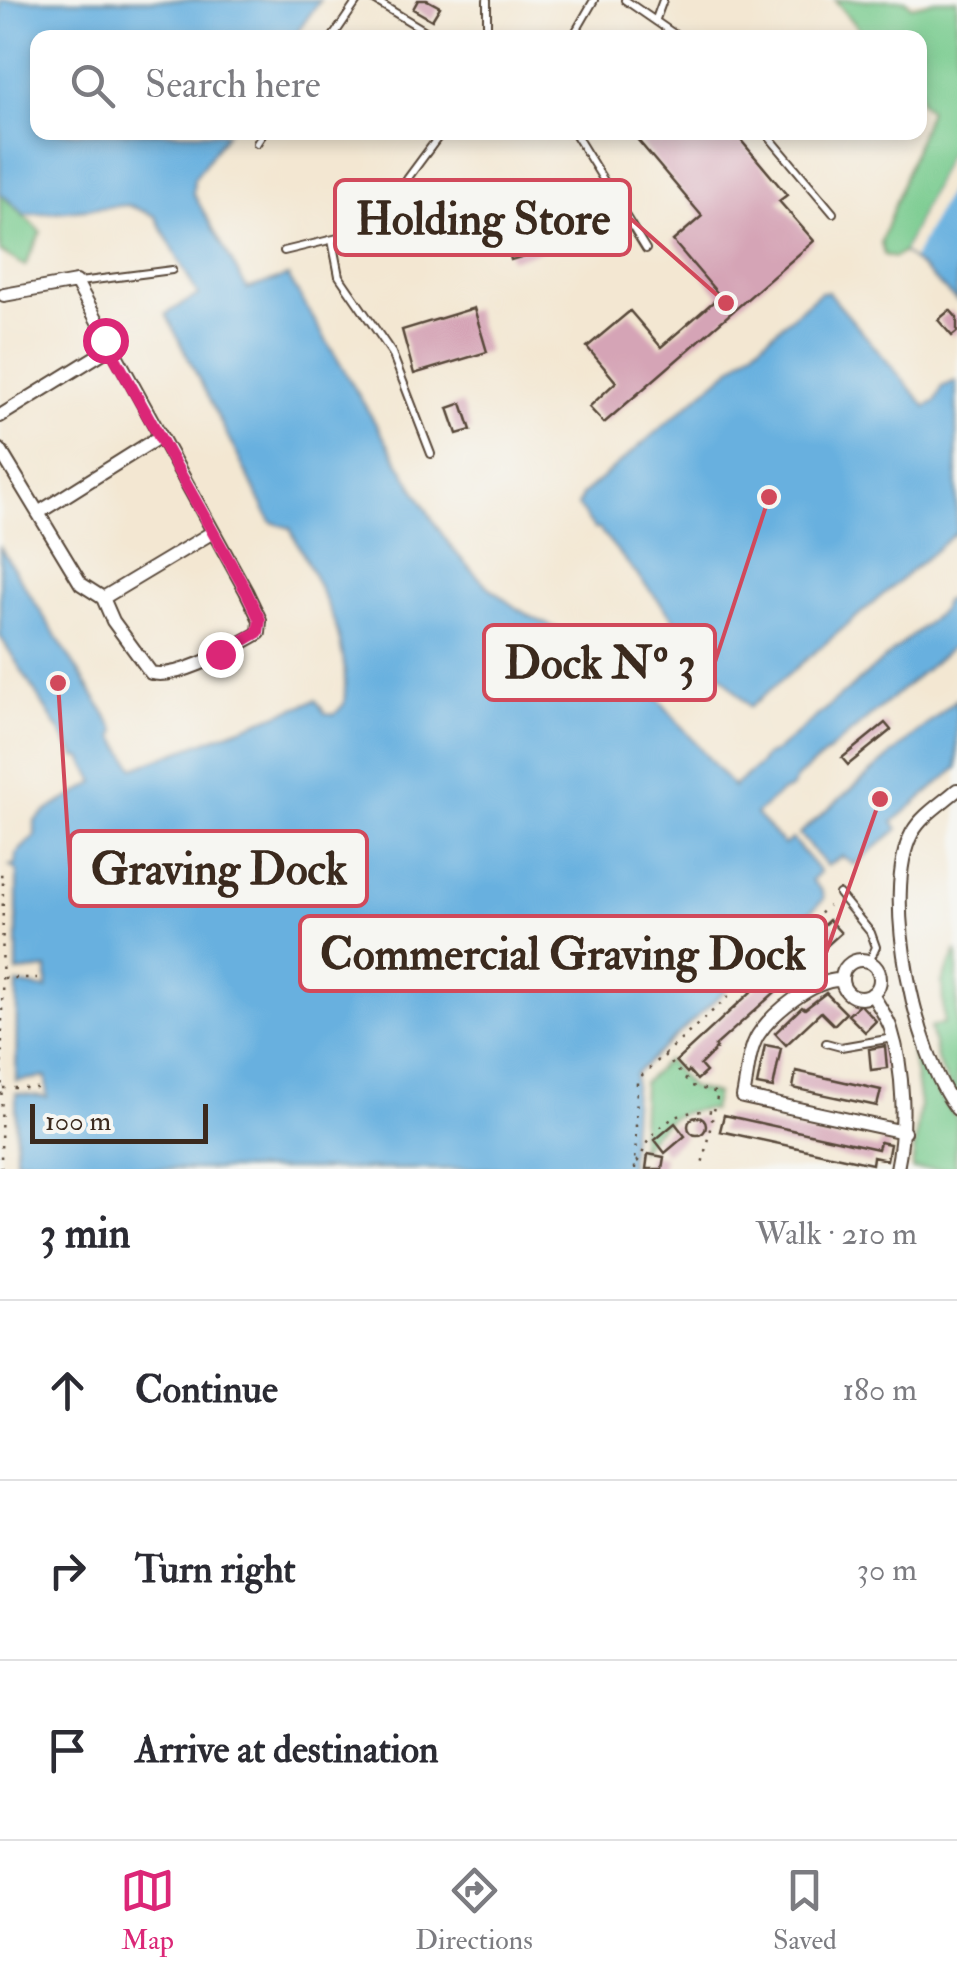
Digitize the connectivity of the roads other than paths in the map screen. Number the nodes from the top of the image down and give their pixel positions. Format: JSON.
{"nodes":[{"id":1,"x":358,"y":0,"type":"edge"},
{"id":2,"x":374,"y":0,"type":"edge"},
{"id":3,"x":487,"y":0,"type":"edge"},
{"id":4,"x":594,"y":0,"type":"edge"},
{"id":5,"x":625,"y":0,"type":"edge"},
{"id":6,"x":663,"y":0,"type":"edge"},
{"id":7,"x":656,"y":19,"type":"junction"},
{"id":8,"x":337,"y":30,"type":"edge"},
{"id":9,"x":424,"y":30,"type":"edge"},
{"id":10,"x":486,"y":30,"type":"edge"},
{"id":11,"x":577,"y":30,"type":"edge"},
{"id":12,"x":669,"y":30,"type":"edge"},
{"id":13,"x":259,"y":140,"type":"edge"},
{"id":14,"x":436,"y":140,"type":"edge"},
{"id":15,"x":579,"y":140,"type":"edge"},
{"id":16,"x":771,"y":140,"type":"edge"},
{"id":17,"x":257,"y":143,"type":"dead end"},
{"id":18,"x":833,"y":212,"type":"dead end"},
{"id":19,"x":332,"y":240,"type":"junction"},
{"id":20,"x":646,"y":249,"type":"dead end"},
{"id":21,"x":284,"y":251,"type":"dead end"},
{"id":22,"x":172,"y":270,"type":"dead end"},
{"id":23,"x":76,"y":282,"type":"junction"},
{"id":24,"x":1,"y":294,"type":"edge"},
{"id":25,"x":110,"y":348,"type":"junction"},
{"id":26,"x":0,"y":416,"type":"edge"},
{"id":27,"x":159,"y":437,"type":"junction"},
{"id":28,"x":0,"y":450,"type":"edge"},
{"id":29,"x":431,"y":454,"type":"dead end"},
{"id":30,"x":38,"y":513,"type":"junction"},
{"id":31,"x":213,"y":532,"type":"junction"},
{"id":32,"x":103,"y":598,"type":"junction"},
{"id":33,"x":957,"y":790,"type":"edge"},
{"id":34,"x":839,"y":894,"type":"dead end"},
{"id":35,"x":869,"y":962,"type":"junction"},
{"id":36,"x":842,"y":980,"type":"junction"},
{"id":37,"x":872,"y":994,"type":"junction"},
{"id":38,"x":893,"y":1038,"type":"junction"},
{"id":39,"x":826,"y":1043,"type":"dead end"},
{"id":40,"x":957,"y":1109,"type":"edge"},
{"id":41,"x":904,"y":1132,"type":"junction"},
{"id":42,"x":897,"y":1169,"type":"edge"}],
"edges":[{"from":1,"to":8,"type":"lane"},
{"from":2,"to":9,"type":"lane"},
{"from":3,"to":10,"type":"lane"},
{"from":4,"to":11,"type":"lane"},
{"from":5,"to":7,"type":"lane"},
{"from":6,"to":7,"type":"lane"},
{"from":7,"to":12,"type":"lane"},
{"from":13,"to":17,"type":"lane"},
{"from":14,"to":19,"type":"lane"},
{"from":15,"to":20,"type":"lane"},
{"from":16,"to":18,"type":"lane"},
{"from":19,"to":21,"type":"lane"},
{"from":19,"to":29,"type":"lane"},
{"from":22,"to":23,"type":"lane"},
{"from":23,"to":24,"type":"street"},
{"from":23,"to":25,"type":"street"},
{"from":25,"to":26,"type":"street"},
{"from":25,"to":27,"type":"street"},
{"from":27,"to":30,"type":"street"},
{"from":27,"to":31,"type":"street"},
{"from":28,"to":30,"type":"street"},
{"from":30,"to":32,"type":"street"},
{"from":31,"to":32,"type":"street"},
{"from":31,"to":32,"type":"street"},
{"from":33,"to":40,"type":"street"},
{"from":34,"to":35,"type":"lane"},
{"from":35,"to":36,"type":"street"},
{"from":35,"to":37,"type":"street"},
{"from":36,"to":37,"type":"street"},
{"from":36,"to":41,"type":"street"},
{"from":37,"to":38,"type":"street"},
{"from":38,"to":39,"type":"lane"},
{"from":38,"to":41,"type":"street"},
{"from":41,"to":42,"type":"street"}]}
